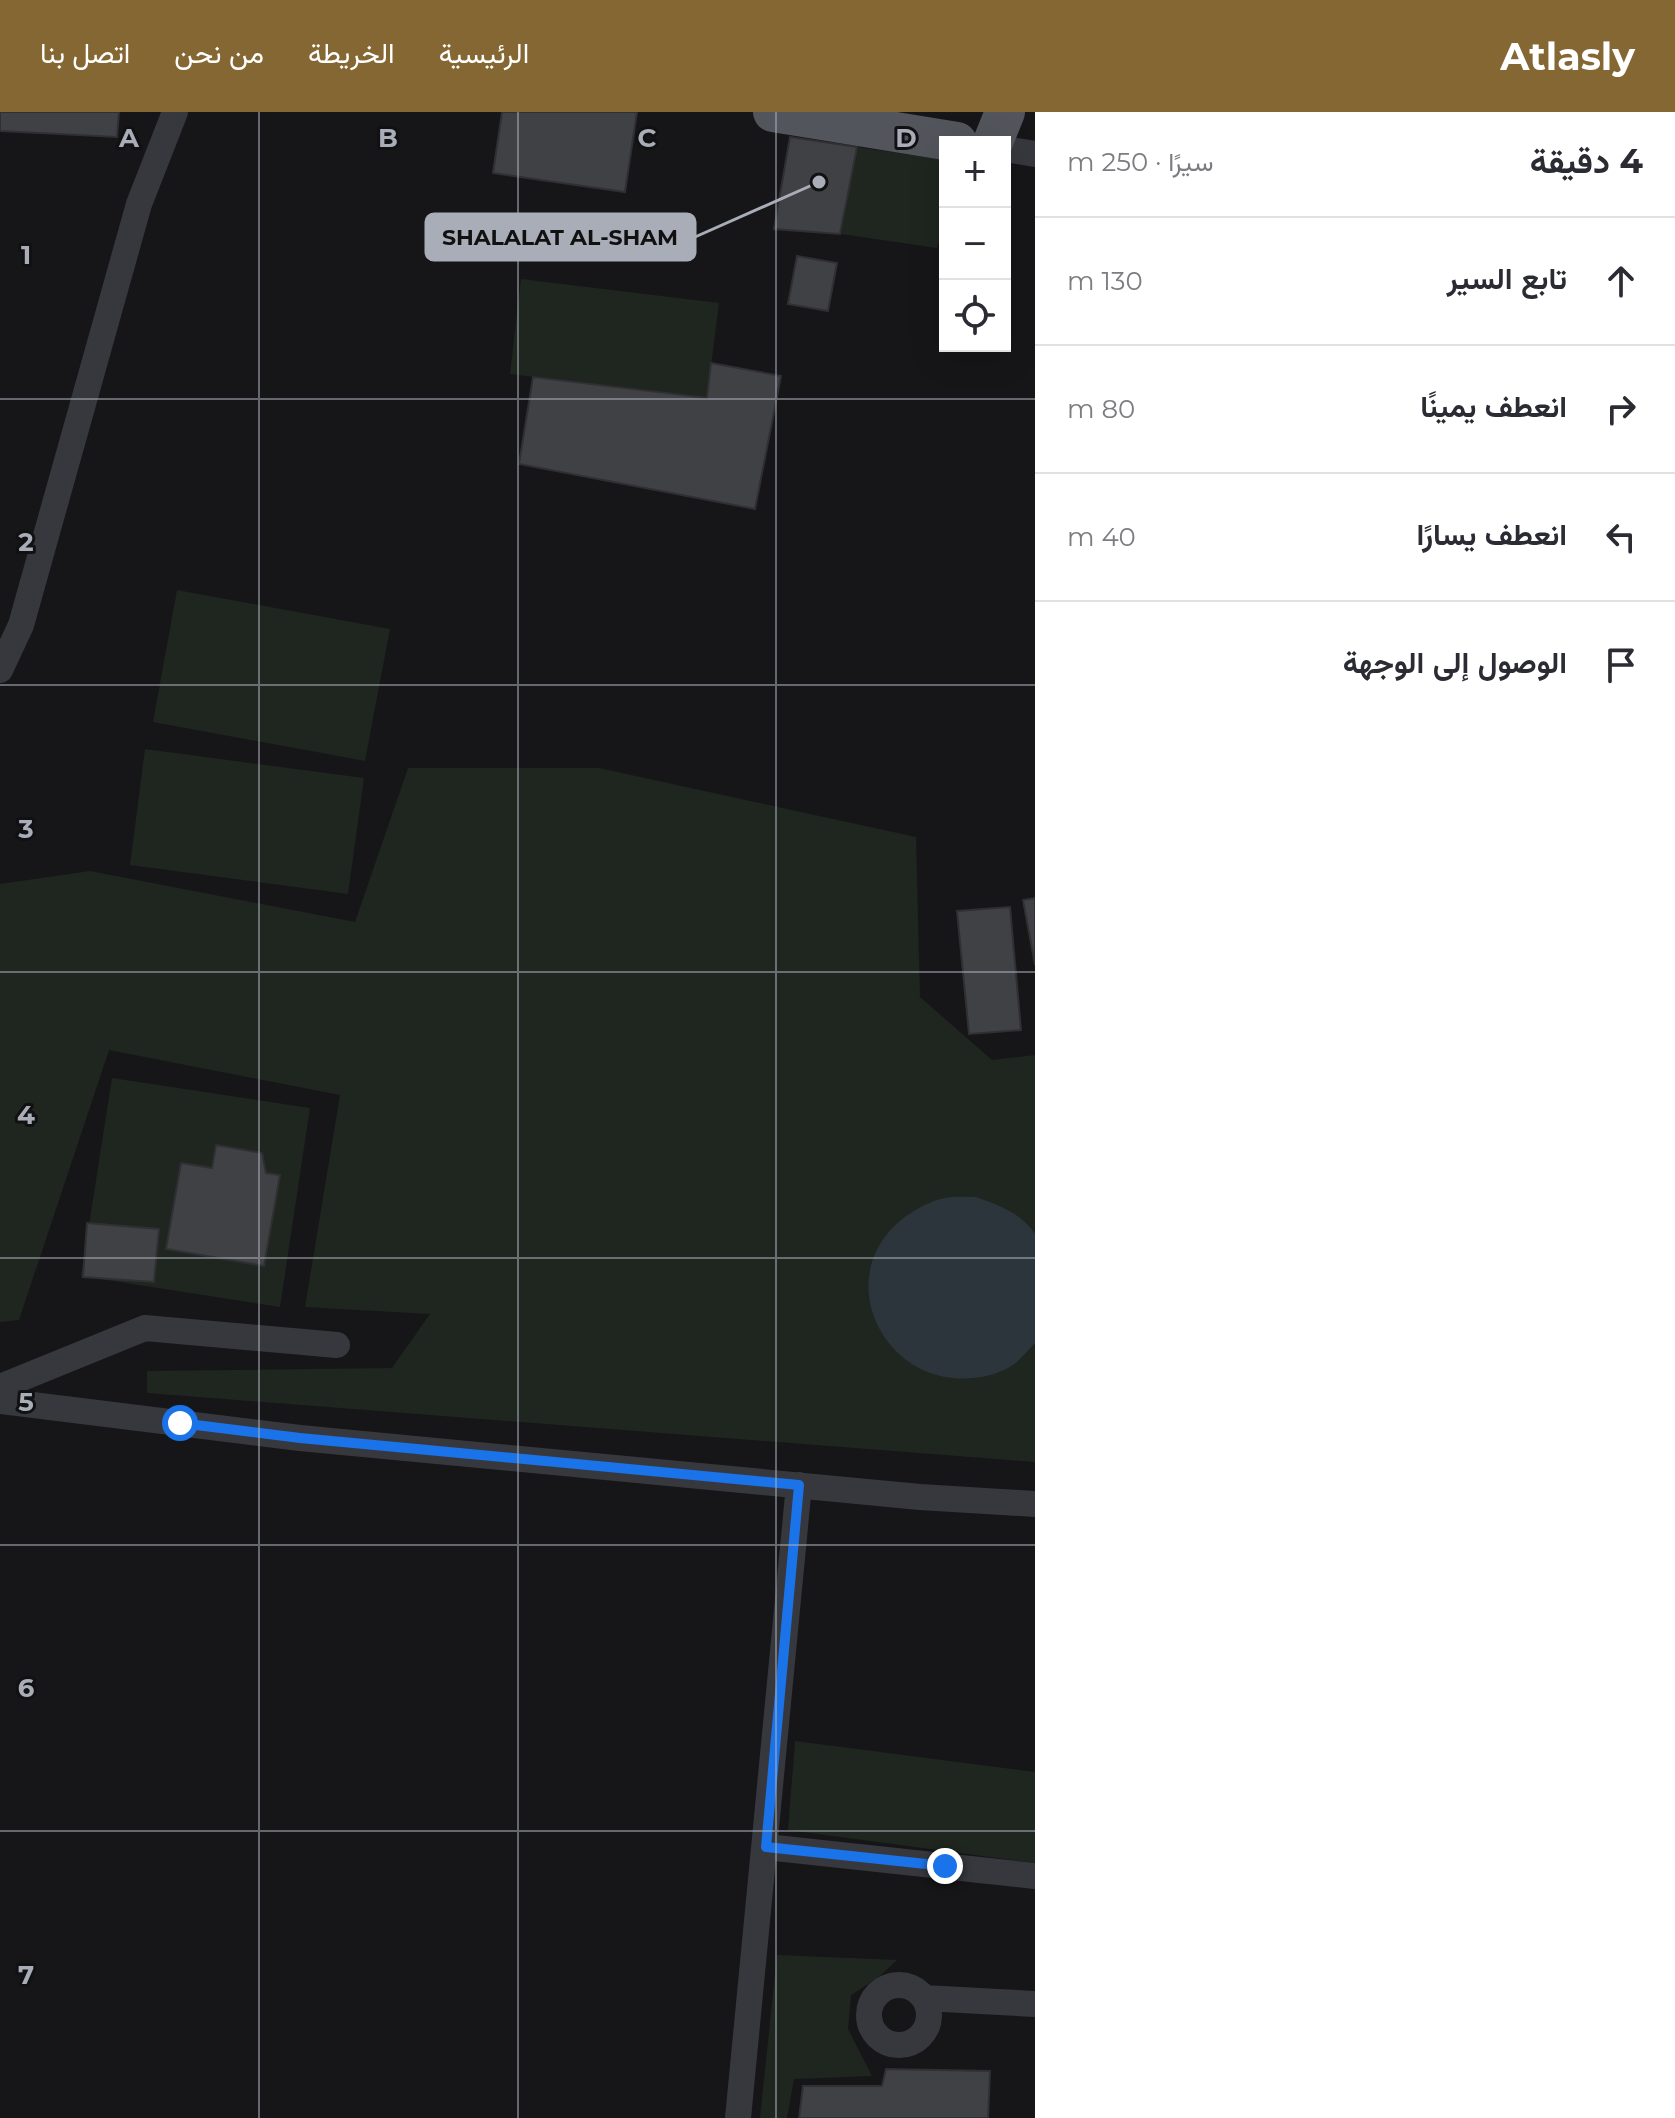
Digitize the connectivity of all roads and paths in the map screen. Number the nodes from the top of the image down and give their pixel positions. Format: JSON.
{"nodes":[{"id":1,"x":175,"y":112,"type":"edge"},
{"id":2,"x":773,"y":112,"type":"edge"},
{"id":3,"x":1005,"y":112,"type":"edge"},
{"id":4,"x":954,"y":132,"type":"edge"},
{"id":5,"x":995,"y":136,"type":"edge"},
{"id":6,"x":1011,"y":150,"type":"edge"},
{"id":7,"x":1035,"y":154,"type":"edge"},
{"id":8,"x":0,"y":670,"type":"edge"},
{"id":9,"x":337,"y":1345,"type":"dead end"},
{"id":10,"x":0,"y":1387,"type":"edge"},
{"id":11,"x":0,"y":1401,"type":"edge"},
{"id":12,"x":799,"y":1485,"type":"junction"},
{"id":13,"x":1035,"y":1504,"type":"edge"},
{"id":14,"x":766,"y":1847,"type":"junction"},
{"id":15,"x":1035,"y":1876,"type":"edge"},
{"id":16,"x":924,"y":1998,"type":"dead end"},
{"id":17,"x":1035,"y":2004,"type":"edge"},
{"id":18,"x":738,"y":2118,"type":"edge"}],
"edges":[{"from":1,"to":8,"type":"street"},
{"from":2,"to":4,"type":"main road"},
{"from":3,"to":5,"type":"main road"},
{"from":6,"to":7,"type":"street"},
{"from":9,"to":10,"type":"street"},
{"from":11,"to":12,"type":"street"},
{"from":12,"to":13,"type":"street"},
{"from":12,"to":14,"type":"street"},
{"from":14,"to":15,"type":"street"},
{"from":14,"to":18,"type":"street"},
{"from":16,"to":17,"type":"street"}]}
